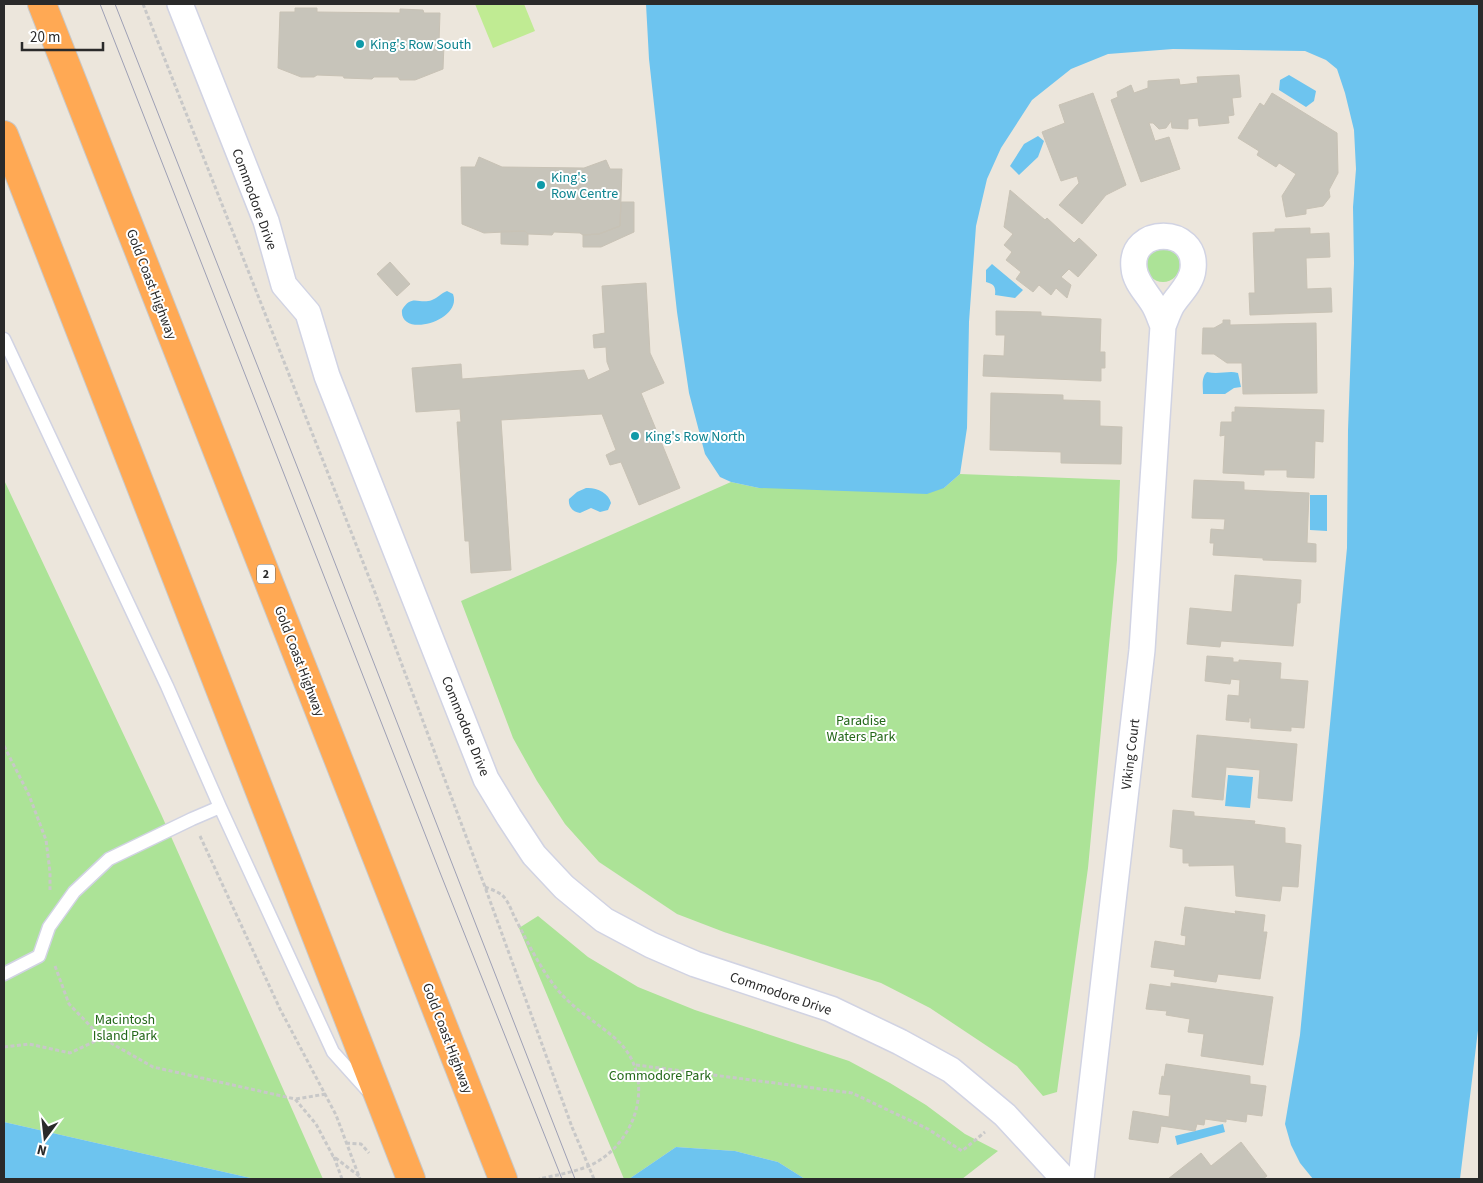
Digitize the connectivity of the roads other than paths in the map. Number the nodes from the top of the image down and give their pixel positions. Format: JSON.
{"nodes":[{"id":1,"x":42,"y":4,"type":"edge"},
{"id":2,"x":180,"y":4,"type":"edge"},
{"id":3,"x":4,"y":135,"type":"edge"},
{"id":4,"x":1163,"y":326,"type":"dead end"},
{"id":5,"x":4,"y":339,"type":"edge"},
{"id":6,"x":220,"y":807,"type":"junction"},
{"id":7,"x":4,"y":974,"type":"edge"},
{"id":8,"x":382,"y":1105,"type":"junction"},
{"id":9,"x":411,"y":1179,"type":"edge"},
{"id":10,"x":503,"y":1179,"type":"edge"},
{"id":11,"x":1064,"y":1179,"type":"edge"},
{"id":12,"x":1081,"y":1179,"type":"edge"}],
"edges":[{"from":1,"to":10,"type":"highway","name":"Gold Coast Highway","number":"2"},
{"from":2,"to":11,"type":"street","name":"Commodore Drive"},
{"from":3,"to":8,"type":"highway"},
{"from":4,"to":12,"type":"street","name":"Viking Court"},
{"from":5,"to":6,"type":"lane"},
{"from":6,"to":7,"type":"lane"},
{"from":6,"to":8,"type":"lane"},
{"from":8,"to":9,"type":"highway"}]}
